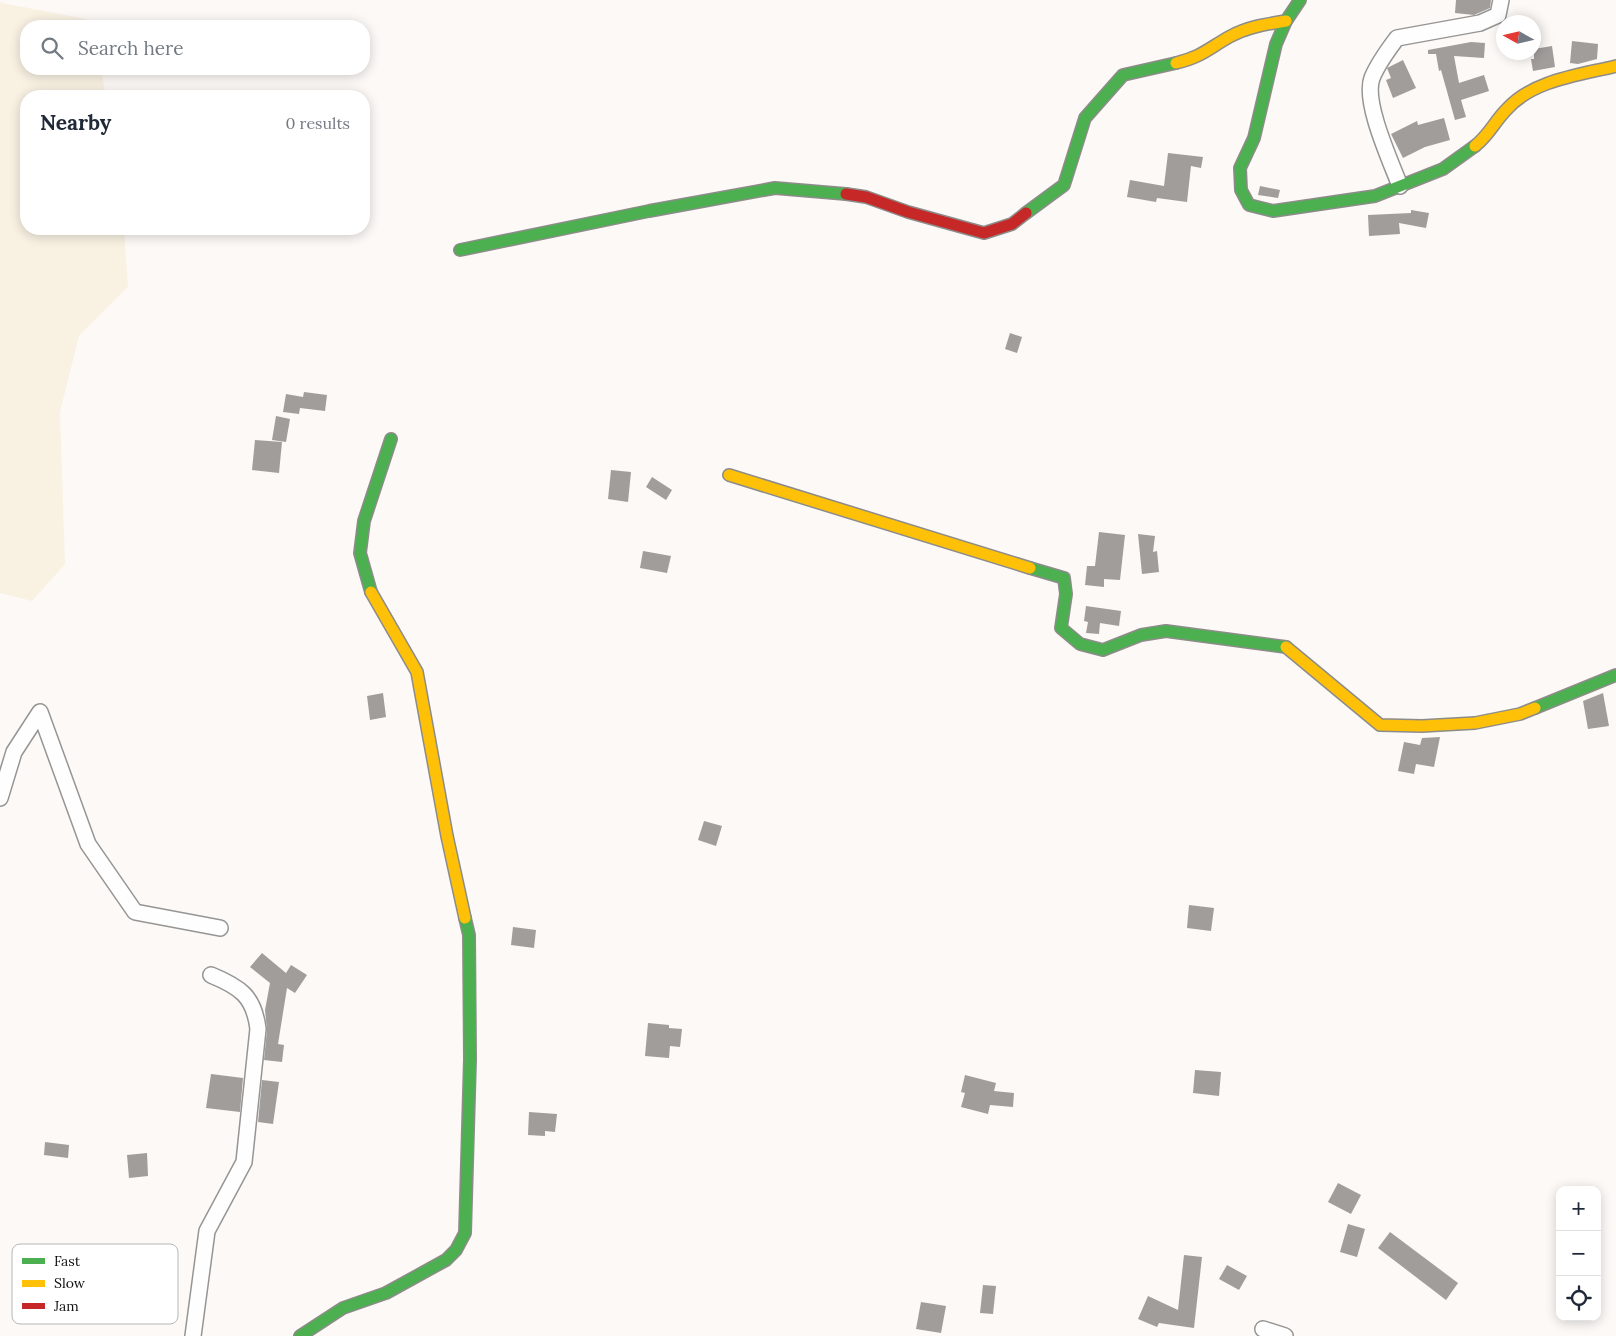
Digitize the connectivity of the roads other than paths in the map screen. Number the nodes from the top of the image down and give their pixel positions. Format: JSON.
{"nodes":[{"id":1,"x":1300,"y":0,"type":"edge"},
{"id":2,"x":1501,"y":0,"type":"edge"},
{"id":3,"x":1286,"y":21,"type":"junction"},
{"id":4,"x":1616,"y":66,"type":"edge"},
{"id":5,"x":1400,"y":186,"type":"junction"},
{"id":6,"x":460,"y":250,"type":"dead end"},
{"id":7,"x":391,"y":439,"type":"dead end"},
{"id":8,"x":729,"y":475,"type":"dead end"},
{"id":9,"x":1616,"y":675,"type":"edge"},
{"id":10,"x":0,"y":798,"type":"edge"},
{"id":11,"x":220,"y":928,"type":"dead end"},
{"id":12,"x":211,"y":975,"type":"dead end"},
{"id":13,"x":1263,"y":1329,"type":"dead end"},
{"id":14,"x":192,"y":1336,"type":"edge"},
{"id":15,"x":300,"y":1336,"type":"edge"},
{"id":16,"x":1284,"y":1336,"type":"edge"}],
"edges":[{"from":1,"to":3,"type":"street"},
{"from":2,"to":5,"type":"street"},
{"from":3,"to":5,"type":"street"},
{"from":3,"to":6,"type":"street"},
{"from":4,"to":5,"type":"street"},
{"from":7,"to":15,"type":"street"},
{"from":8,"to":9,"type":"street"},
{"from":10,"to":11,"type":"street"},
{"from":12,"to":14,"type":"street"},
{"from":13,"to":16,"type":"street"}]}
